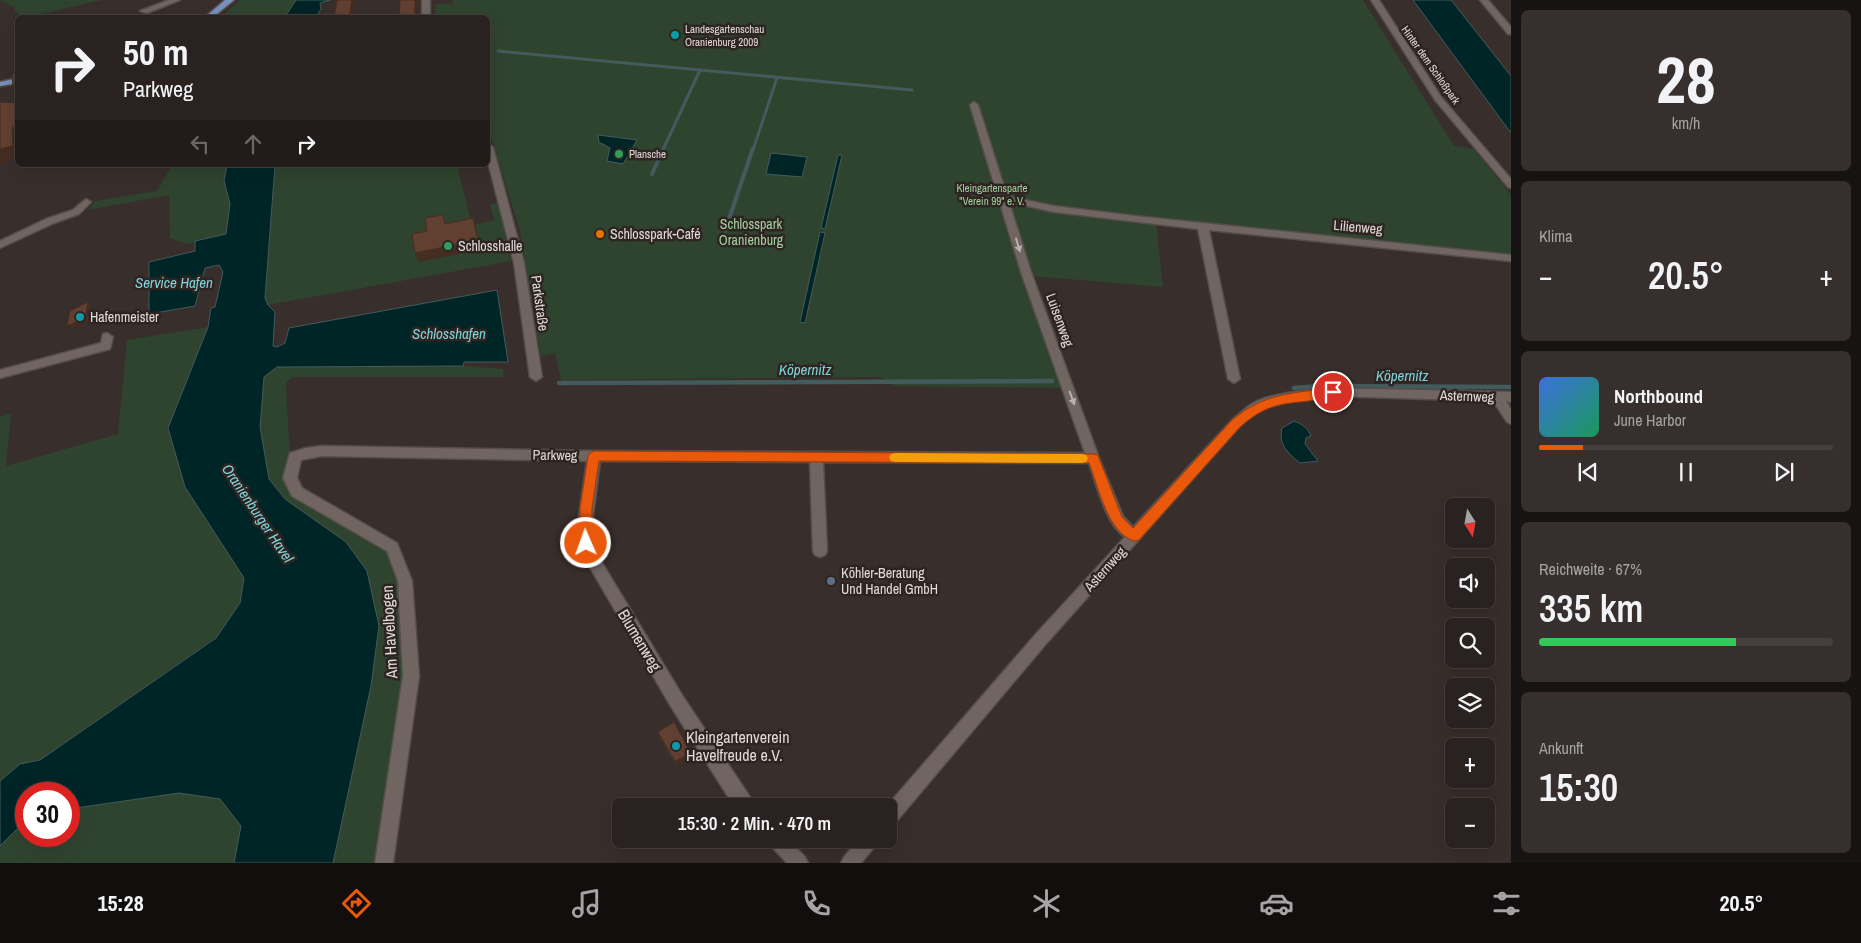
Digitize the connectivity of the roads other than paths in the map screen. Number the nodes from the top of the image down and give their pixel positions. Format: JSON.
{"nodes":[{"id":1,"x":176,"y":0,"type":"edge"},
{"id":2,"x":230,"y":0,"type":"edge"},
{"id":3,"x":426,"y":0,"type":"edge"},
{"id":4,"x":1375,"y":0,"type":"edge"},
{"id":5,"x":1484,"y":0,"type":"edge"},
{"id":6,"x":143,"y":11,"type":"edge"},
{"id":7,"x":211,"y":15,"type":"edge"},
{"id":8,"x":426,"y":15,"type":"edge"},
{"id":9,"x":1507,"y":23,"type":"edge"},
{"id":10,"x":1511,"y":32,"type":"edge"},
{"id":11,"x":15,"y":81,"type":"edge"},
{"id":12,"x":0,"y":84,"type":"edge"},
{"id":13,"x":974,"y":105,"type":"dead end"},
{"id":14,"x":490,"y":154,"type":"edge"},
{"id":15,"x":1511,"y":185,"type":"edge"},
{"id":16,"x":1004,"y":198,"type":"junction"},
{"id":17,"x":86,"y":202,"type":"dead end"},
{"id":18,"x":1203,"y":227,"type":"junction"},
{"id":19,"x":0,"y":245,"type":"edge"},
{"id":20,"x":1511,"y":258,"type":"edge"},
{"id":21,"x":107,"y":337,"type":"dead end"},
{"id":22,"x":0,"y":374,"type":"edge"},
{"id":23,"x":536,"y":377,"type":"dead end"},
{"id":24,"x":1234,"y":379,"type":"dead end"},
{"id":25,"x":1496,"y":396,"type":"junction"},
{"id":26,"x":1511,"y":397,"type":"edge"},
{"id":27,"x":1511,"y":419,"type":"edge"},
{"id":28,"x":594,"y":456,"type":"junction"},
{"id":29,"x":296,"y":457,"type":"joint"},
{"id":30,"x":816,"y":457,"type":"junction"},
{"id":31,"x":1093,"y":458,"type":"junction"},
{"id":32,"x":1134,"y":536,"type":"junction"},
{"id":33,"x":820,"y":551,"type":"dead end"},
{"id":34,"x":740,"y":798,"type":"edge"},
{"id":35,"x":897,"y":808,"type":"edge"},
{"id":36,"x":785,"y":848,"type":"edge"},
{"id":37,"x":862,"y":848,"type":"edge"},
{"id":38,"x":384,"y":863,"type":"edge"},
{"id":39,"x":799,"y":863,"type":"edge"},
{"id":40,"x":850,"y":863,"type":"edge"}],
"edges":[{"from":1,"to":6,"type":"street"},
{"from":2,"to":7,"type":"main road"},
{"from":3,"to":8,"type":"street"},
{"from":4,"to":15,"type":"street","name":"Hinter dem Schloßpark"},
{"from":5,"to":9,"type":"street"},
{"from":9,"to":10,"type":"street"},
{"from":11,"to":12,"type":"main road"},
{"from":13,"to":16,"type":"street","name":"Luisenweg"},
{"from":14,"to":23,"type":"street","name":"Parkstraße"},
{"from":16,"to":18,"type":"street","name":"Lilienweg"},
{"from":16,"to":31,"type":"street","name":"Luisenweg","one_way":true},
{"from":17,"to":19,"type":"street"},
{"from":18,"to":20,"type":"street","name":"Lilienweg"},
{"from":18,"to":24,"type":"street"},
{"from":21,"to":22,"type":"street"},
{"from":25,"to":26,"type":"street","name":"Asternweg"},
{"from":25,"to":27,"type":"street"},
{"from":25,"to":32,"type":"street","name":"Asternweg"},
{"from":28,"to":29,"type":"street","name":"Parkweg"},
{"from":28,"to":30,"type":"street","name":"Parkweg"},
{"from":28,"to":34,"type":"street","name":"Blumenweg"},
{"from":29,"to":38,"type":"street","name":"Am Havelbogen"},
{"from":30,"to":31,"type":"street","name":"Parkweg"},
{"from":30,"to":33,"type":"street"},
{"from":31,"to":32,"type":"street","name":"Luisenweg"},
{"from":32,"to":35,"type":"street","name":"Asternweg"},
{"from":36,"to":39,"type":"street"},
{"from":37,"to":40,"type":"street"}]}
